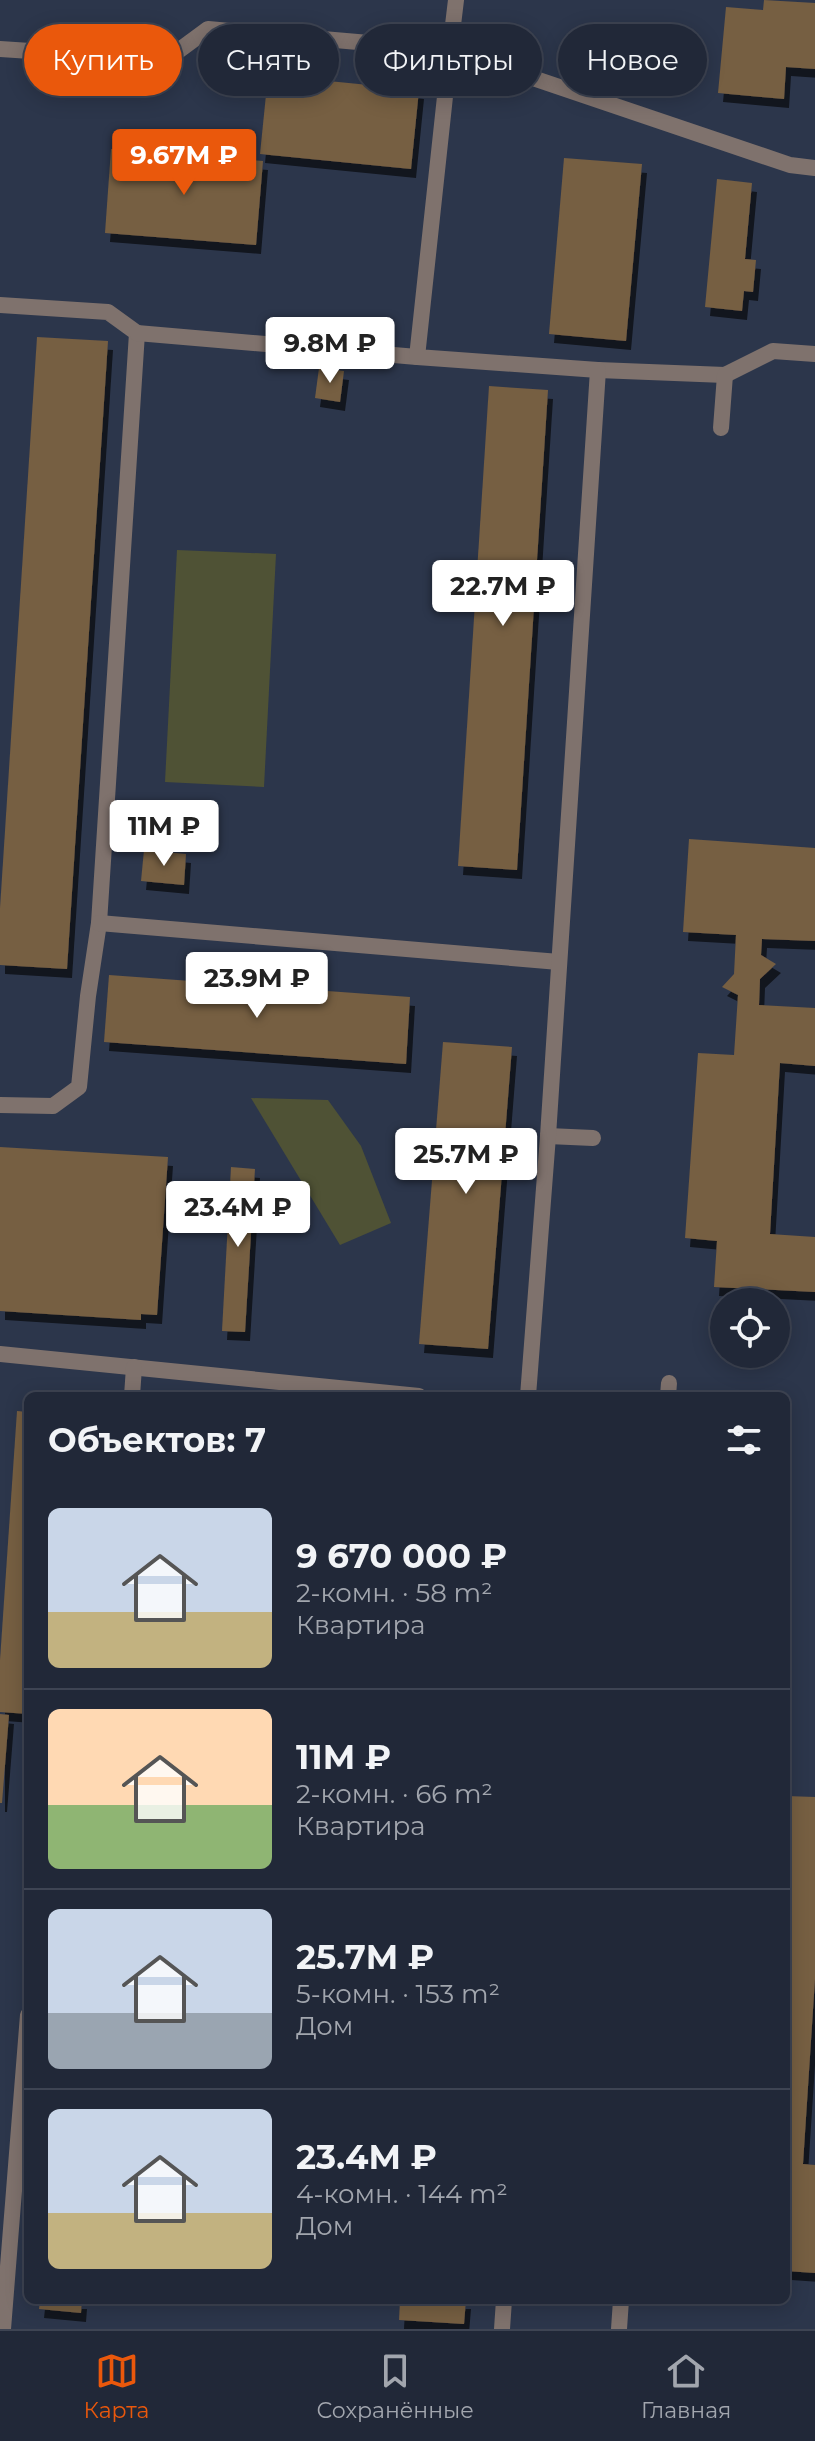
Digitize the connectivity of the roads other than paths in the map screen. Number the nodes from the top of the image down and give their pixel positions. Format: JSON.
{"nodes":[{"id":1,"x":456,"y":0,"type":"edge"},
{"id":2,"x":453,"y":24,"type":"edge"},
{"id":3,"x":355,"y":42,"type":"edge"},
{"id":4,"x":0,"y":49,"type":"edge"},
{"id":5,"x":542,"y":81,"type":"edge"},
{"id":6,"x":445,"y":96,"type":"edge"},
{"id":7,"x":815,"y":168,"type":"edge"},
{"id":8,"x":0,"y":305,"type":"edge"},
{"id":9,"x":137,"y":333,"type":"junction"},
{"id":10,"x":815,"y":354,"type":"edge"},
{"id":11,"x":417,"y":357,"type":"junction"},
{"id":12,"x":598,"y":370,"type":"junction"},
{"id":13,"x":725,"y":375,"type":"junction"},
{"id":14,"x":721,"y":428,"type":"dead end"},
{"id":15,"x":99,"y":923,"type":"junction"},
{"id":16,"x":559,"y":962,"type":"junction"},
{"id":17,"x":0,"y":1105,"type":"edge"},
{"id":18,"x":548,"y":1136,"type":"junction"},
{"id":19,"x":593,"y":1138,"type":"dead end"},
{"id":20,"x":0,"y":1354,"type":"edge"},
{"id":21,"x":134,"y":1367,"type":"junction"},
{"id":22,"x":132,"y":1392,"type":"edge"},
{"id":23,"x":380,"y":1392,"type":"edge"},
{"id":24,"x":528,"y":1392,"type":"edge"},
{"id":25,"x":24,"y":2065,"type":"edge"},
{"id":26,"x":504,"y":2304,"type":"edge"},
{"id":27,"x":621,"y":2304,"type":"edge"},
{"id":28,"x":3,"y":2329,"type":"edge"},
{"id":29,"x":502,"y":2329,"type":"edge"},
{"id":30,"x":619,"y":2329,"type":"edge"}],
"edges":[{"from":1,"to":2,"type":"lane"},
{"from":3,"to":4,"type":"lane"},
{"from":5,"to":7,"type":"lane"},
{"from":6,"to":11,"type":"lane"},
{"from":8,"to":9,"type":"lane"},
{"from":9,"to":11,"type":"lane"},
{"from":9,"to":15,"type":"lane"},
{"from":10,"to":13,"type":"lane"},
{"from":11,"to":12,"type":"lane"},
{"from":12,"to":13,"type":"lane"},
{"from":12,"to":16,"type":"lane"},
{"from":13,"to":14,"type":"lane"},
{"from":15,"to":16,"type":"lane"},
{"from":15,"to":17,"type":"lane"},
{"from":16,"to":18,"type":"lane"},
{"from":18,"to":19,"type":"lane"},
{"from":18,"to":24,"type":"lane"},
{"from":20,"to":21,"type":"lane"},
{"from":21,"to":22,"type":"lane"},
{"from":21,"to":23,"type":"lane"},
{"from":25,"to":28,"type":"lane"},
{"from":26,"to":29,"type":"lane"},
{"from":27,"to":30,"type":"lane"}]}
